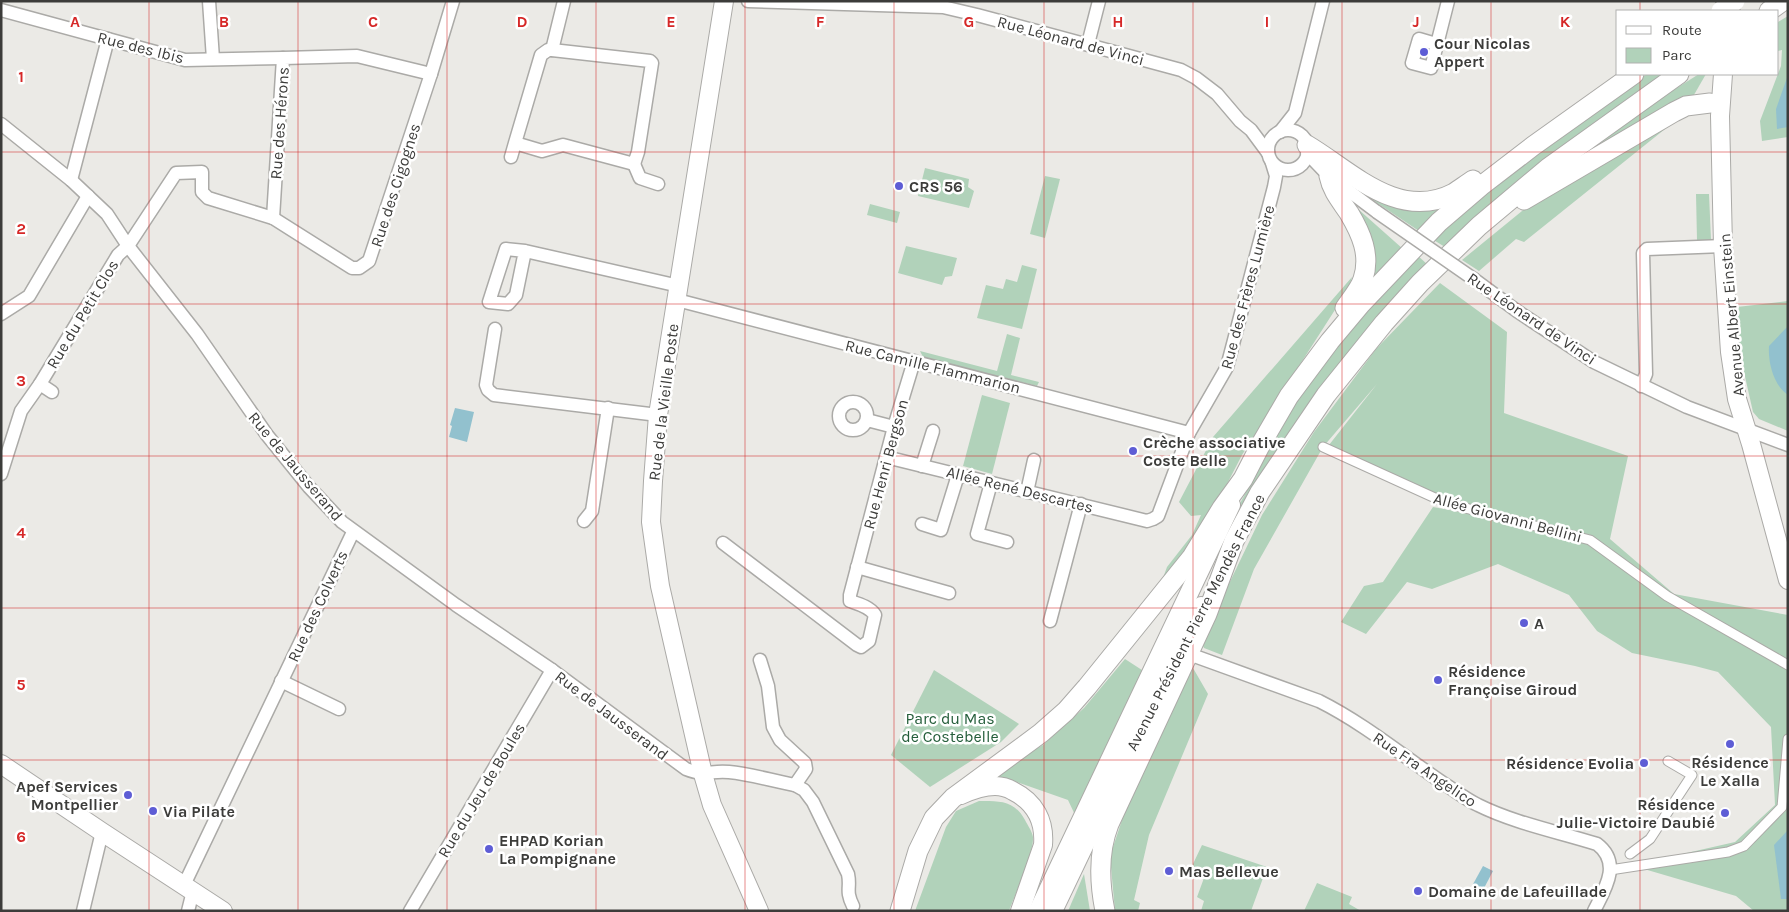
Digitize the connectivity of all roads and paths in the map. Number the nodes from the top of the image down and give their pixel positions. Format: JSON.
{"nodes":[{"id":1,"x":209,"y":1,"type":"edge"},
{"id":2,"x":453,"y":1,"type":"edge"},
{"id":3,"x":564,"y":1,"type":"edge"},
{"id":4,"x":724,"y":1,"type":"edge"},
{"id":5,"x":748,"y":1,"type":"edge"},
{"id":6,"x":1099,"y":1,"type":"edge"},
{"id":7,"x":1323,"y":1,"type":"edge"},
{"id":8,"x":1448,"y":1,"type":"edge"},
{"id":9,"x":1735,"y":1,"type":"edge"},
{"id":10,"x":944,"y":4,"type":"edge"},
{"id":11,"x":1,"y":10,"type":"edge"},
{"id":12,"x":1722,"y":10,"type":"edge"},
{"id":13,"x":108,"y":40,"type":"junction"},
{"id":14,"x":1088,"y":44,"type":"junction"},
{"id":15,"x":1436,"y":44,"type":"dead end"},
{"id":16,"x":552,"y":50,"type":"junction"},
{"id":17,"x":283,"y":58,"type":"junction"},
{"id":18,"x":213,"y":59,"type":"junction"},
{"id":19,"x":431,"y":74,"type":"junction"},
{"id":20,"x":1633,"y":75,"type":"edge"},
{"id":21,"x":1678,"y":75,"type":"edge"},
{"id":22,"x":1723,"y":75,"type":"edge"},
{"id":23,"x":1715,"y":103,"type":"junction"},
{"id":24,"x":1295,"y":113,"type":"junction"},
{"id":25,"x":1,"y":124,"type":"edge"},
{"id":26,"x":1251,"y":130,"type":"junction"},
{"id":27,"x":1277,"y":134,"type":"junction"},
{"id":28,"x":515,"y":143,"type":"junction"},
{"id":29,"x":1306,"y":146,"type":"junction"},
{"id":30,"x":1533,"y":146,"type":"junction"},
{"id":31,"x":511,"y":157,"type":"dead end"},
{"id":32,"x":1270,"y":158,"type":"junction"},
{"id":33,"x":634,"y":164,"type":"junction"},
{"id":34,"x":1292,"y":168,"type":"junction"},
{"id":35,"x":1326,"y":173,"type":"junction"},
{"id":36,"x":71,"y":180,"type":"junction"},
{"id":37,"x":658,"y":184,"type":"dead end"},
{"id":38,"x":1274,"y":187,"type":"junction"},
{"id":39,"x":88,"y":196,"type":"junction"},
{"id":40,"x":273,"y":218,"type":"junction"},
{"id":41,"x":1479,"y":226,"type":"junction"},
{"id":42,"x":128,"y":246,"type":"junction"},
{"id":43,"x":1723,"y":246,"type":"junction"},
{"id":44,"x":525,"y":251,"type":"dead end"},
{"id":45,"x":678,"y":293,"type":"junction"},
{"id":46,"x":1,"y":314,"type":"edge"},
{"id":47,"x":495,"y":329,"type":"dead end"},
{"id":48,"x":914,"y":361,"type":"junction"},
{"id":49,"x":1303,"y":376,"type":"junction"},
{"id":50,"x":40,"y":384,"type":"junction"},
{"id":51,"x":1641,"y":386,"type":"junction"},
{"id":52,"x":52,"y":392,"type":"dead end"},
{"id":53,"x":608,"y":408,"type":"junction"},
{"id":54,"x":658,"y":415,"type":"junction"},
{"id":55,"x":867,"y":420,"type":"dead end"},
{"id":56,"x":894,"y":428,"type":"junction"},
{"id":57,"x":1745,"y":429,"type":"junction"},
{"id":58,"x":933,"y":431,"type":"dead end"},
{"id":59,"x":1189,"y":433,"type":"junction"},
{"id":60,"x":1788,"y":445,"type":"edge"},
{"id":61,"x":1323,"y":447,"type":"dead end"},
{"id":62,"x":886,"y":457,"type":"junction"},
{"id":63,"x":1034,"y":460,"type":"dead end"},
{"id":64,"x":922,"y":466,"type":"junction"},
{"id":65,"x":1,"y":474,"type":"edge"},
{"id":66,"x":958,"y":475,"type":"junction"},
{"id":67,"x":1243,"y":479,"type":"junction"},
{"id":68,"x":991,"y":483,"type":"junction"},
{"id":69,"x":1027,"y":492,"type":"junction"},
{"id":70,"x":1080,"y":504,"type":"junction"},
{"id":71,"x":1153,"y":519,"type":"joint"},
{"id":72,"x":584,"y":521,"type":"dead end"},
{"id":73,"x":922,"y":524,"type":"dead end"},
{"id":74,"x":353,"y":532,"type":"junction"},
{"id":75,"x":1234,"y":541,"type":"junction"},
{"id":76,"x":723,"y":542,"type":"dead end"},
{"id":77,"x":1007,"y":542,"type":"dead end"},
{"id":78,"x":857,"y":567,"type":"junction"},
{"id":79,"x":1788,"y":580,"type":"edge"},
{"id":80,"x":949,"y":593,"type":"dead end"},
{"id":81,"x":1050,"y":621,"type":"dead end"},
{"id":82,"x":1189,"y":654,"type":"junction"},
{"id":83,"x":760,"y":660,"type":"dead end"},
{"id":84,"x":1788,"y":665,"type":"edge"},
{"id":85,"x":552,"y":670,"type":"junction"},
{"id":86,"x":281,"y":681,"type":"junction"},
{"id":87,"x":339,"y":709,"type":"dead end"},
{"id":88,"x":1788,"y":738,"type":"edge"},
{"id":89,"x":1668,"y":761,"type":"dead end"},
{"id":90,"x":1,"y":764,"type":"edge"},
{"id":91,"x":703,"y":774,"type":"junction"},
{"id":92,"x":795,"y":785,"type":"junction"},
{"id":93,"x":953,"y":798,"type":"junction"},
{"id":94,"x":102,"y":832,"type":"junction"},
{"id":95,"x":1630,"y":854,"type":"dead end"},
{"id":96,"x":1610,"y":870,"type":"junction"},
{"id":97,"x":189,"y":888,"type":"junction"},
{"id":98,"x":853,"y":906,"type":"dead end"},
{"id":99,"x":83,"y":911,"type":"edge"},
{"id":100,"x":188,"y":911,"type":"edge"},
{"id":101,"x":223,"y":911,"type":"edge"},
{"id":102,"x":410,"y":911,"type":"edge"},
{"id":103,"x":759,"y":911,"type":"edge"},
{"id":104,"x":900,"y":911,"type":"edge"},
{"id":105,"x":1020,"y":911,"type":"edge"},
{"id":106,"x":1038,"y":911,"type":"edge"},
{"id":107,"x":1053,"y":911,"type":"edge"},
{"id":108,"x":1105,"y":911,"type":"edge"},
{"id":109,"x":1594,"y":911,"type":"edge"}],
"edges":[{"from":1,"to":18,"type":"street"},
{"from":2,"to":19,"type":"street","name":"Rue des Cigognes"},
{"from":3,"to":16,"type":"street"},
{"from":4,"to":45,"type":"main road","name":"Rue de la Vieille Poste"},
{"from":5,"to":10,"type":"street","name":"Rue Léonard de Vinci"},
{"from":6,"to":14,"type":"street"},
{"from":7,"to":24,"type":"street"},
{"from":8,"to":15,"type":"street"},
{"from":9,"to":12,"type":"main road","bridge":true},
{"from":10,"to":14,"type":"street","name":"Rue Léonard de Vinci"},
{"from":11,"to":13,"type":"street","name":"Rue des Ibis"},
{"from":13,"to":18,"type":"street","name":"Rue des Ibis"},
{"from":13,"to":36,"type":"street"},
{"from":14,"to":26,"type":"street","name":"Rue Léonard de Vinci"},
{"from":16,"to":28,"type":"street"},
{"from":16,"to":33,"type":"street"},
{"from":17,"to":18,"type":"street","name":"Rue des Ibis"},
{"from":17,"to":19,"type":"street","name":"Rue des Hérons"},
{"from":17,"to":40,"type":"street","name":"Rue des Hérons"},
{"from":19,"to":40,"type":"street","name":"Rue des Cigognes"},
{"from":20,"to":30,"type":"main road","name":"Avenue Président Pierre Mendès France"},
{"from":21,"to":41,"type":"main road","name":"Avenue Président Pierre Mendès France"},
{"from":22,"to":23,"type":"main road","name":"Avenue Albert Einstein"},
{"from":23,"to":41,"type":"main road"},
{"from":23,"to":43,"type":"main road","name":"Avenue Albert Einstein"},
{"from":24,"to":27,"type":"street"},
{"from":24,"to":29,"type":"street"},
{"from":25,"to":36,"type":"street","name":"Rue de Jausserand"},
{"from":26,"to":27,"type":"street","name":"Rue Léonard de Vinci"},
{"from":26,"to":32,"type":"street","name":"Rue Léonard de Vinci"},
{"from":27,"to":29,"type":"street"},
{"from":27,"to":32,"type":"street"},
{"from":28,"to":31,"type":"street"},
{"from":28,"to":33,"type":"street"},
{"from":29,"to":30,"type":"main road"},
{"from":29,"to":34,"type":"street"},
{"from":29,"to":35,"type":"street","name":"Rue Léonard de Vinci"},
{"from":30,"to":49,"type":"main road","name":"Avenue Président Pierre Mendès France"},
{"from":32,"to":34,"type":"street"},
{"from":32,"to":38,"type":"street","name":"Rue des Frères Lumière"},
{"from":33,"to":37,"type":"street"},
{"from":34,"to":35,"type":"street","name":"Rue Léonard de Vinci"},
{"from":34,"to":38,"type":"street","name":"Rue des Frères Lumière"},
{"from":35,"to":49,"type":"main road"},
{"from":35,"to":51,"type":"street","name":"Rue Léonard de Vinci","bridge":true},
{"from":36,"to":39,"type":"street","name":"Rue de Jausserand"},
{"from":38,"to":59,"type":"street","name":"Rue des Frères Lumière"},
{"from":39,"to":42,"type":"street","name":"Rue de Jausserand"},
{"from":39,"to":46,"type":"street"},
{"from":40,"to":42,"type":"street","name":"Rue des Cigognes"},
{"from":41,"to":75,"type":"main road","name":"Avenue Président Pierre Mendès France"},
{"from":42,"to":50,"type":"street","name":"Rue du Petit Clos"},
{"from":42,"to":74,"type":"street","name":"Rue de Jausserand"},
{"from":43,"to":51,"type":"street"},
{"from":43,"to":57,"type":"main road","name":"Avenue Albert Einstein"},
{"from":44,"to":45,"type":"street","name":"Rue Camille Flammarion"},
{"from":45,"to":48,"type":"street","name":"Rue Camille Flammarion"},
{"from":45,"to":54,"type":"main road","name":"Rue de la Vieille Poste"},
{"from":47,"to":53,"type":"street"},
{"from":48,"to":56,"type":"street","name":"Rue Henri Bergson"},
{"from":48,"to":59,"type":"street","name":"Rue Camille Flammarion"},
{"from":49,"to":67,"type":"main road","name":"Avenue Président Pierre Mendès France"},
{"from":50,"to":52,"type":"street","name":"Rue du Petit Clos"},
{"from":50,"to":65,"type":"street","name":"Rue du Petit Clos"},
{"from":51,"to":57,"type":"street","name":"Rue Léonard de Vinci"},
{"from":53,"to":54,"type":"street"},
{"from":53,"to":72,"type":"street"},
{"from":54,"to":91,"type":"main road","name":"Rue de la Vieille Poste"},
{"from":55,"to":56,"type":"street"},
{"from":56,"to":62,"type":"street","name":"Rue Henri Bergson"},
{"from":57,"to":60,"type":"street","name":"Rue Léonard de Vinci"},
{"from":57,"to":79,"type":"main road","name":"Avenue Albert Einstein"},
{"from":58,"to":64,"type":"street"},
{"from":59,"to":71,"type":"street","name":"Rue des Frères Lumière"},
{"from":61,"to":84,"type":"street","name":"Allée Giovanni Bellini"},
{"from":62,"to":64,"type":"street","name":"Allée René Descartes"},
{"from":62,"to":78,"type":"street","name":"Rue Henri Bergson"},
{"from":63,"to":69,"type":"street"},
{"from":64,"to":66,"type":"street","name":"Allée René Descartes"},
{"from":66,"to":68,"type":"street","name":"Allée René Descartes"},
{"from":66,"to":73,"type":"street"},
{"from":67,"to":93,"type":"main road"},
{"from":67,"to":106,"type":"main road","name":"Avenue Président Pierre Mendès France"},
{"from":68,"to":69,"type":"street","name":"Allée René Descartes"},
{"from":68,"to":77,"type":"street"},
{"from":69,"to":70,"type":"street","name":"Allée René Descartes"},
{"from":70,"to":71,"type":"street","name":"Allée René Descartes"},
{"from":70,"to":81,"type":"street"},
{"from":74,"to":85,"type":"street","name":"Rue de Jausserand"},
{"from":74,"to":86,"type":"street","name":"Rue des Colverts"},
{"from":75,"to":82,"type":"main road"},
{"from":75,"to":107,"type":"main road","name":"Avenue Président Pierre Mendès France"},
{"from":76,"to":78,"type":"street","name":"Rue Henri Bergson"},
{"from":78,"to":80,"type":"street"},
{"from":82,"to":96,"type":"street","name":"Rue Fra Angelico"},
{"from":82,"to":108,"type":"main road"},
{"from":83,"to":92,"type":"street"},
{"from":85,"to":91,"type":"street","name":"Rue de Jausserand"},
{"from":85,"to":102,"type":"street","name":"Rue du Jeu de Boules"},
{"from":86,"to":87,"type":"street","name":"Rue des Colverts"},
{"from":86,"to":97,"type":"street","name":"Rue des Colverts"},
{"from":88,"to":96,"type":"street"},
{"from":89,"to":95,"type":"street"},
{"from":90,"to":94,"type":"main road"},
{"from":91,"to":92,"type":"street"},
{"from":91,"to":103,"type":"main road","name":"Rue de la Vieille Poste"},
{"from":92,"to":98,"type":"street"},
{"from":93,"to":104,"type":"main road"},
{"from":93,"to":105,"type":"main road"},
{"from":94,"to":97,"type":"main road"},
{"from":94,"to":99,"type":"street"},
{"from":96,"to":109,"type":"street"},
{"from":97,"to":100,"type":"street","name":"Rue des Colverts"},
{"from":97,"to":101,"type":"main road"}]}
